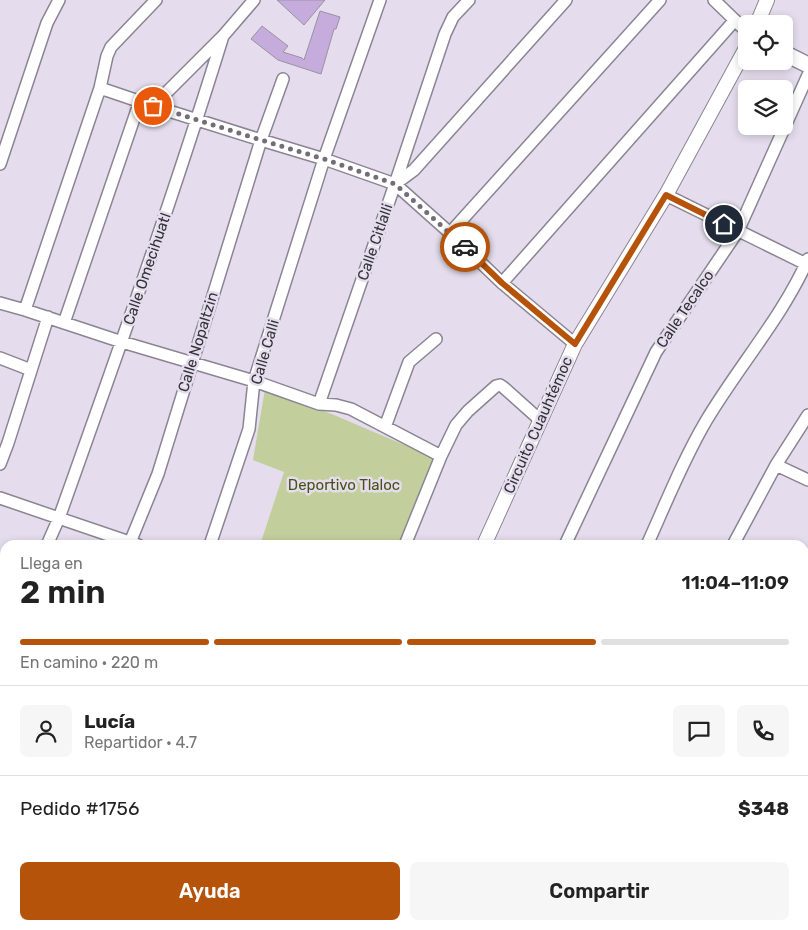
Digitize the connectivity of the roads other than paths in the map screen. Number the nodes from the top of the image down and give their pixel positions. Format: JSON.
{"nodes":[{"id":1,"x":59,"y":0,"type":"edge"},
{"id":2,"x":156,"y":0,"type":"edge"},
{"id":3,"x":380,"y":0,"type":"edge"},
{"id":4,"x":469,"y":0,"type":"edge"},
{"id":5,"x":566,"y":0,"type":"edge"},
{"id":6,"x":660,"y":0,"type":"edge"},
{"id":7,"x":714,"y":0,"type":"edge"},
{"id":8,"x":767,"y":0,"type":"edge"},
{"id":9,"x":252,"y":1,"type":"edge"},
{"id":10,"x":761,"y":15,"type":"edge"},
{"id":11,"x":735,"y":20,"type":"junction"},
{"id":12,"x":738,"y":23,"type":"edge"},
{"id":13,"x":222,"y":36,"type":"junction"},
{"id":14,"x":793,"y":58,"type":"edge"},
{"id":15,"x":738,"y":63,"type":"edge"},
{"id":16,"x":808,"y":65,"type":"edge"},
{"id":17,"x":808,"y":75,"type":"edge"},
{"id":18,"x":283,"y":79,"type":"dead end"},
{"id":19,"x":100,"y":88,"type":"junction"},
{"id":20,"x":140,"y":101,"type":"junction"},
{"id":21,"x":153,"y":106,"type":"junction"},
{"id":22,"x":197,"y":120,"type":"junction"},
{"id":23,"x":261,"y":140,"type":"junction"},
{"id":24,"x":324,"y":159,"type":"junction"},
{"id":25,"x":0,"y":164,"type":"edge"},
{"id":26,"x":395,"y":184,"type":"junction"},
{"id":27,"x":666,"y":195,"type":"junction"},
{"id":28,"x":738,"y":231,"type":"junction"},
{"id":29,"x":450,"y":233,"type":"junction"},
{"id":30,"x":807,"y":262,"type":"edge"},
{"id":31,"x":502,"y":283,"type":"junction"},
{"id":32,"x":0,"y":303,"type":"edge"},
{"id":33,"x":25,"y":310,"type":"junction"},
{"id":34,"x":48,"y":317,"type":"junction"},
{"id":35,"x":64,"y":323,"type":"junction"},
{"id":36,"x":436,"y":339,"type":"dead end"},
{"id":37,"x":122,"y":342,"type":"junction"},
{"id":38,"x":575,"y":344,"type":"junction"},
{"id":39,"x":0,"y":358,"type":"edge"},
{"id":40,"x":192,"y":363,"type":"junction"},
{"id":41,"x":31,"y":370,"type":"junction"},
{"id":42,"x":254,"y":382,"type":"junction"},
{"id":43,"x":319,"y":404,"type":"junction"},
{"id":44,"x":808,"y":415,"type":"edge"},
{"id":45,"x":540,"y":420,"type":"junction"},
{"id":46,"x":385,"y":427,"type":"junction"},
{"id":47,"x":4,"y":441,"type":"edge"},
{"id":48,"x":441,"y":456,"type":"junction"},
{"id":49,"x":0,"y":464,"type":"edge"},
{"id":50,"x":776,"y":465,"type":"junction"},
{"id":51,"x":808,"y":480,"type":"edge"},
{"id":52,"x":0,"y":498,"type":"edge"},
{"id":53,"x":59,"y":518,"type":"junction"},
{"id":54,"x":50,"y":540,"type":"edge"},
{"id":55,"x":121,"y":540,"type":"edge"},
{"id":56,"x":133,"y":540,"type":"edge"},
{"id":57,"x":212,"y":540,"type":"edge"},
{"id":58,"x":407,"y":540,"type":"edge"},
{"id":59,"x":486,"y":540,"type":"edge"},
{"id":60,"x":567,"y":540,"type":"edge"},
{"id":61,"x":649,"y":540,"type":"edge"},
{"id":62,"x":736,"y":540,"type":"edge"}],
"edges":[{"from":1,"to":25,"type":"street"},
{"from":2,"to":19,"type":"street"},
{"from":3,"to":24,"type":"street","name":"Calle Calli"},
{"from":4,"to":26,"type":"street","name":"Calle Citlalli"},
{"from":5,"to":26,"type":"street"},
{"from":6,"to":29,"type":"street"},
{"from":7,"to":11,"type":"street"},
{"from":8,"to":10,"type":"street"},
{"from":9,"to":13,"type":"street","name":"Calle Omecihuatl"},
{"from":11,"to":12,"type":"street"},
{"from":11,"to":31,"type":"street"},
{"from":13,"to":21,"type":"street"},
{"from":13,"to":22,"type":"street","name":"Calle Omecihuatl"},
{"from":14,"to":16,"type":"main road"},
{"from":15,"to":27,"type":"street","name":"Circuito Cuauhtémoc"},
{"from":17,"to":28,"type":"street","name":"Calle Tecalco"},
{"from":18,"to":23,"type":"street","name":"Calle Nopaltzin"},
{"from":19,"to":20,"type":"street"},
{"from":19,"to":33,"type":"street"},
{"from":20,"to":21,"type":"street"},
{"from":20,"to":35,"type":"street"},
{"from":21,"to":22,"type":"street"},
{"from":22,"to":23,"type":"street"},
{"from":22,"to":37,"type":"street","name":"Calle Omecihuatl"},
{"from":23,"to":24,"type":"street"},
{"from":23,"to":40,"type":"street","name":"Calle Nopaltzin"},
{"from":24,"to":26,"type":"street"},
{"from":24,"to":42,"type":"street","name":"Calle Calli"},
{"from":26,"to":29,"type":"street"},
{"from":26,"to":43,"type":"street","name":"Calle Citlalli"},
{"from":27,"to":28,"type":"street"},
{"from":27,"to":38,"type":"street","name":"Circuito Cuauhtémoc"},
{"from":28,"to":30,"type":"street"},
{"from":28,"to":60,"type":"street","name":"Calle Tecalco"},
{"from":29,"to":31,"type":"street"},
{"from":30,"to":61,"type":"street"},
{"from":31,"to":38,"type":"street"},
{"from":32,"to":33,"type":"street"},
{"from":33,"to":34,"type":"street"},
{"from":34,"to":35,"type":"street"},
{"from":34,"to":41,"type":"street"},
{"from":35,"to":37,"type":"street"},
{"from":36,"to":46,"type":"street"},
{"from":37,"to":40,"type":"street"},
{"from":37,"to":53,"type":"street","name":"Calle Omecihuatl"},
{"from":38,"to":45,"type":"street","name":"Circuito Cuauhtémoc"},
{"from":39,"to":41,"type":"street"},
{"from":40,"to":42,"type":"street"},
{"from":40,"to":56,"type":"street","name":"Calle Nopaltzin"},
{"from":41,"to":47,"type":"street"},
{"from":42,"to":43,"type":"street"},
{"from":42,"to":57,"type":"street","name":"Calle Calli"},
{"from":43,"to":46,"type":"street"},
{"from":44,"to":50,"type":"street"},
{"from":45,"to":48,"type":"street"},
{"from":45,"to":59,"type":"street","name":"Circuito Cuauhtémoc"},
{"from":46,"to":48,"type":"street"},
{"from":47,"to":49,"type":"street"},
{"from":48,"to":58,"type":"street"},
{"from":50,"to":51,"type":"street"},
{"from":50,"to":62,"type":"street"},
{"from":52,"to":53,"type":"street"},
{"from":53,"to":54,"type":"street","name":"Calle Omecihuatl"},
{"from":53,"to":55,"type":"street"}]}
